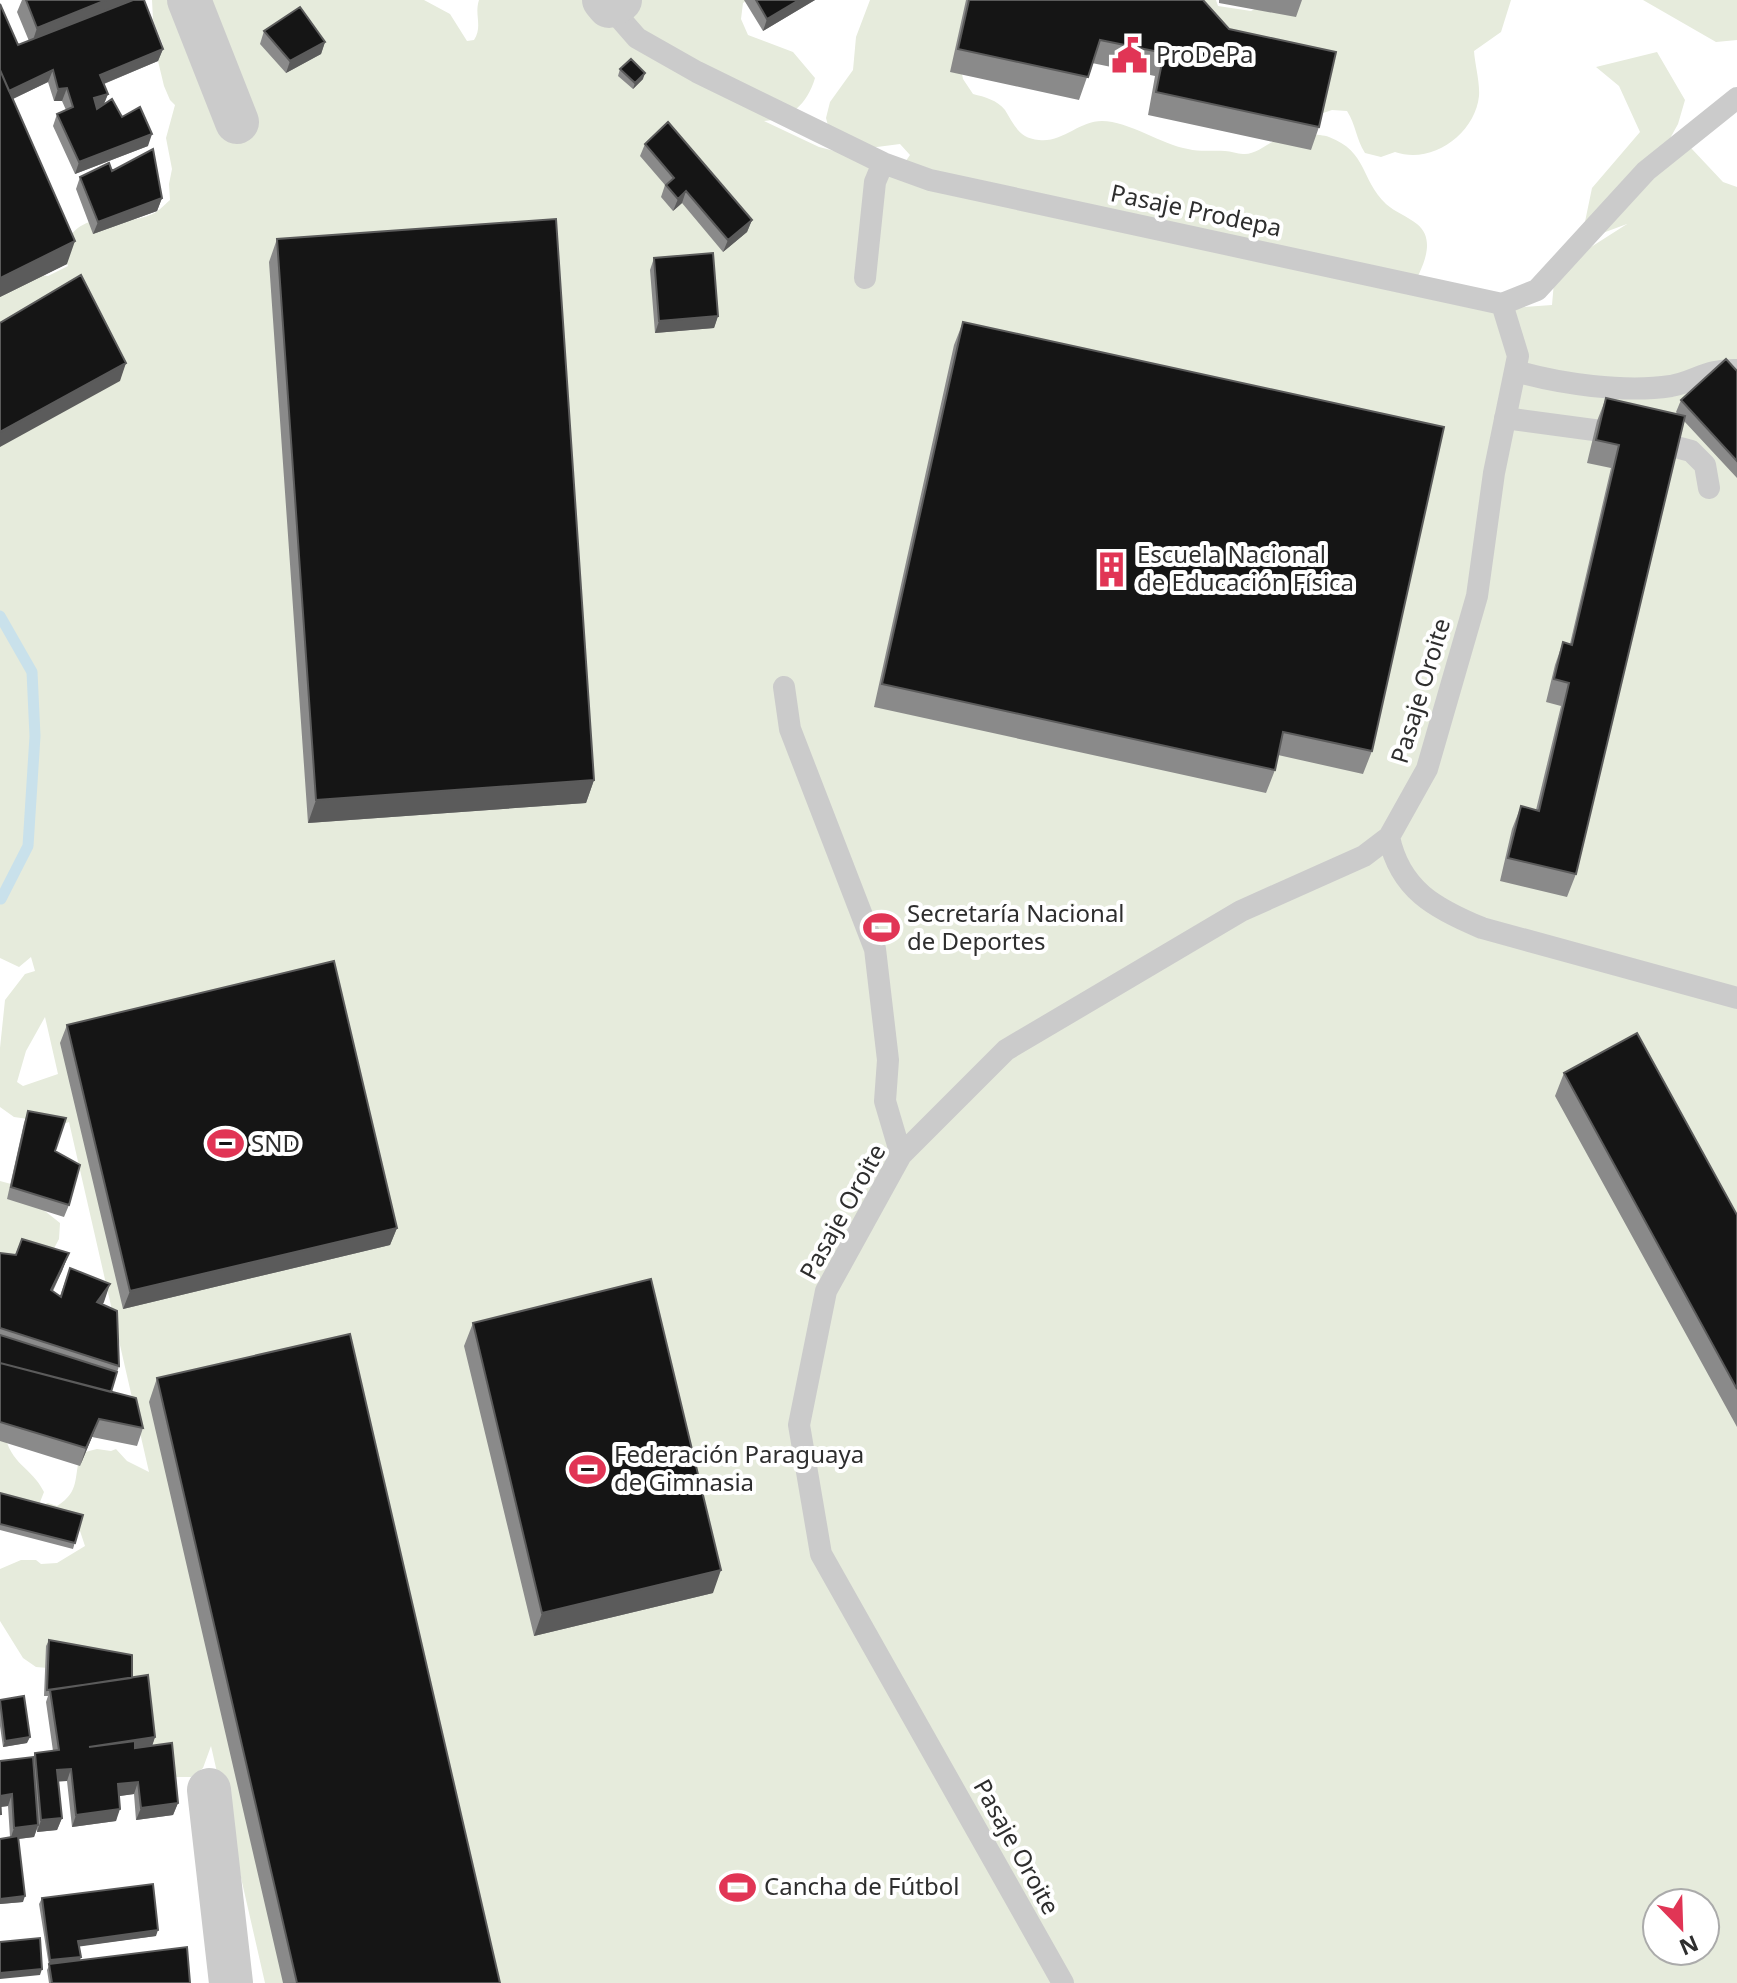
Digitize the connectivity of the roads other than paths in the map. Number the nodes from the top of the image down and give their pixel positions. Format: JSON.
{"nodes":[{"id":1,"x":189,"y":0,"type":"edge"},
{"id":2,"x":611,"y":2,"type":"edge"},
{"id":3,"x":1737,"y":98,"type":"edge"},
{"id":4,"x":237,"y":122,"type":"dead end"},
{"id":5,"x":883,"y":163,"type":"junction"},
{"id":6,"x":865,"y":278,"type":"dead end"},
{"id":7,"x":1502,"y":304,"type":"junction"},
{"id":8,"x":1737,"y":370,"type":"edge"},
{"id":9,"x":1515,"y":371,"type":"junction"},
{"id":10,"x":1505,"y":418,"type":"junction"},
{"id":11,"x":1709,"y":488,"type":"dead end"},
{"id":12,"x":784,"y":687,"type":"dead end"},
{"id":13,"x":1389,"y":837,"type":"junction"},
{"id":14,"x":1737,"y":998,"type":"edge"},
{"id":15,"x":901,"y":1155,"type":"junction"},
{"id":16,"x":209,"y":1790,"type":"dead end"},
{"id":17,"x":231,"y":1983,"type":"edge"},
{"id":18,"x":1063,"y":1983,"type":"edge"}],
"edges":[{"from":1,"to":4,"type":"street"},
{"from":2,"to":5,"type":"lane","name":"Pasaje Prodepa"},
{"from":3,"to":7,"type":"lane"},
{"from":5,"to":6,"type":"lane"},
{"from":5,"to":7,"type":"lane","name":"Pasaje Prodepa"},
{"from":7,"to":9,"type":"lane","name":"Pasaje Oroite"},
{"from":8,"to":9,"type":"lane"},
{"from":9,"to":10,"type":"lane","name":"Pasaje Oroite"},
{"from":10,"to":11,"type":"lane"},
{"from":10,"to":13,"type":"lane","name":"Pasaje Oroite"},
{"from":12,"to":15,"type":"lane"},
{"from":13,"to":14,"type":"lane"},
{"from":13,"to":15,"type":"lane","name":"Pasaje Oroite"},
{"from":15,"to":18,"type":"lane","name":"Pasaje Oroite"},
{"from":16,"to":17,"type":"street"}]}
